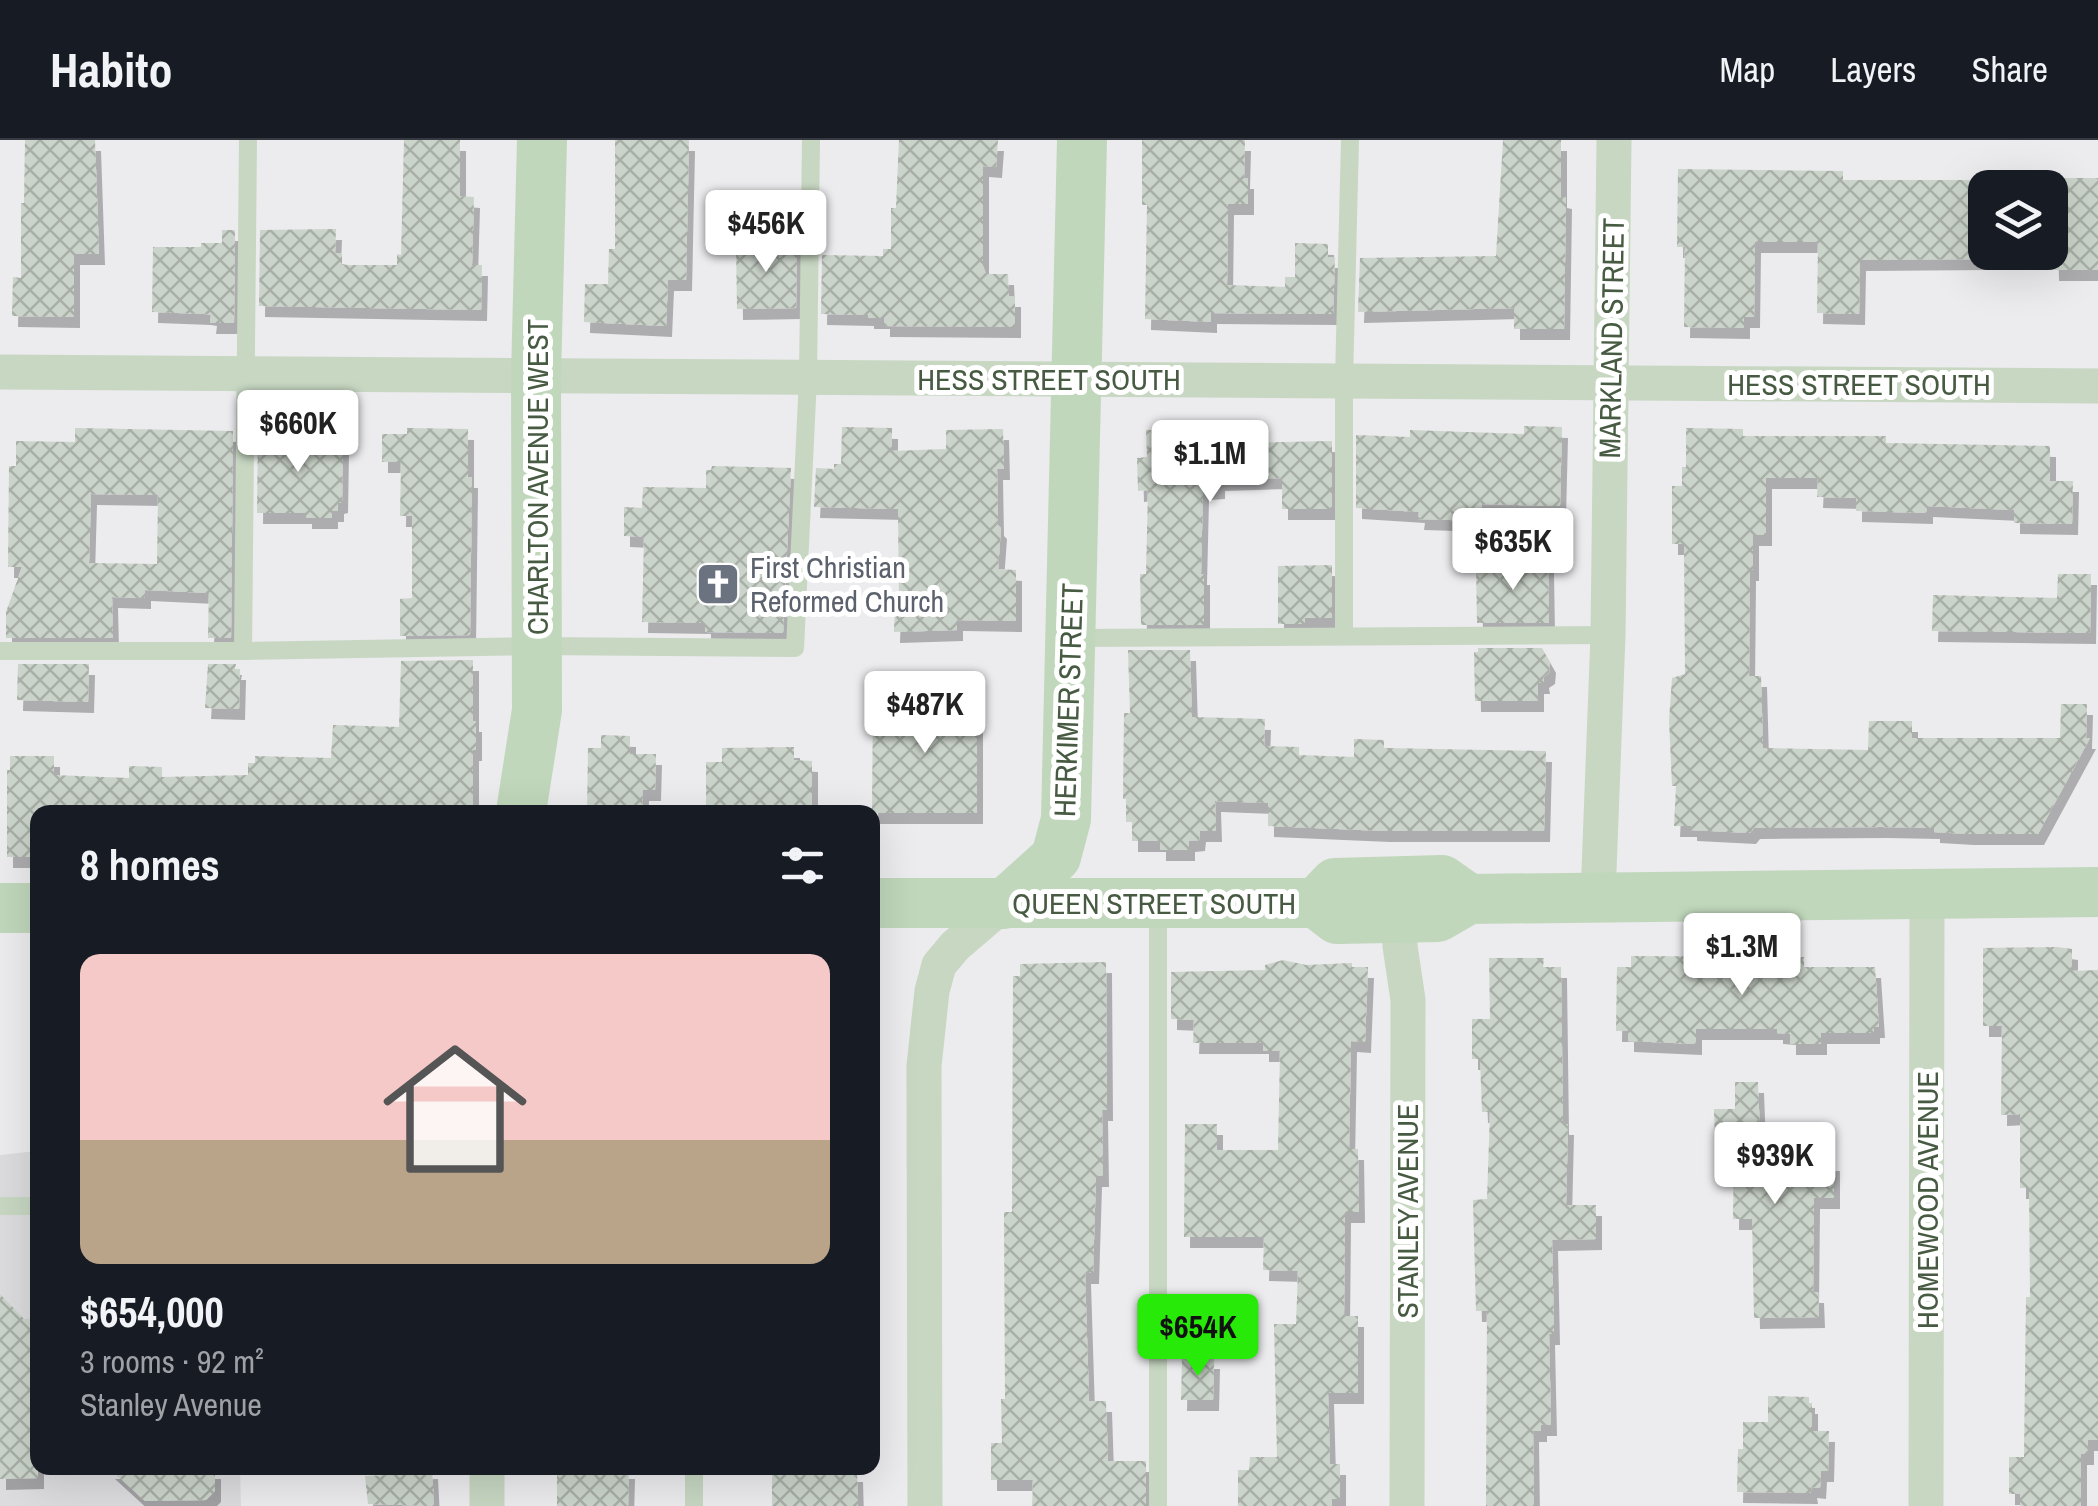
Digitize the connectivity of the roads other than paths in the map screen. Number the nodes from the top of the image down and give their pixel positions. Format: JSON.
{"nodes":[{"id":1,"x":248,"y":140,"type":"edge"},
{"id":2,"x":542,"y":140,"type":"edge"},
{"id":3,"x":811,"y":140,"type":"edge"},
{"id":4,"x":1082,"y":140,"type":"edge"},
{"id":5,"x":1350,"y":140,"type":"edge"},
{"id":6,"x":1614,"y":140,"type":"edge"},
{"id":7,"x":0,"y":372,"type":"edge"},
{"id":8,"x":245,"y":373,"type":"junction"},
{"id":9,"x":536,"y":376,"type":"junction"},
{"id":10,"x":808,"y":378,"type":"junction"},
{"id":11,"x":1078,"y":380,"type":"junction"},
{"id":12,"x":1344,"y":380,"type":"junction"},
{"id":13,"x":1609,"y":383,"type":"junction"},
{"id":14,"x":2098,"y":386,"type":"edge"},
{"id":15,"x":1608,"y":635,"type":"junction"},
{"id":16,"x":1344,"y":636,"type":"junction"},
{"id":17,"x":1071,"y":638,"type":"junction"},
{"id":18,"x":536,"y":646,"type":"junction"},
{"id":19,"x":243,"y":650,"type":"junction"},
{"id":20,"x":0,"y":651,"type":"edge"},
{"id":21,"x":523,"y":805,"type":"edge"},
{"id":22,"x":2098,"y":892,"type":"edge"},
{"id":23,"x":1927,"y":894,"type":"junction"},
{"id":24,"x":1598,"y":897,"type":"junction"},
{"id":25,"x":1470,"y":899,"type":"junction"},
{"id":26,"x":1316,"y":902,"type":"junction"},
{"id":27,"x":880,"y":903,"type":"edge"},
{"id":28,"x":1004,"y":904,"type":"junction"},
{"id":29,"x":1158,"y":904,"type":"junction"},
{"id":30,"x":0,"y":908,"type":"edge"},
{"id":31,"x":30,"y":908,"type":"edge"},
{"id":32,"x":1400,"y":918,"type":"junction"},
{"id":33,"x":0,"y":1206,"type":"edge"},
{"id":34,"x":30,"y":1206,"type":"edge"},
{"id":35,"x":487,"y":1475,"type":"edge"},
{"id":36,"x":694,"y":1475,"type":"edge"},
{"id":37,"x":487,"y":1506,"type":"edge"},
{"id":38,"x":694,"y":1506,"type":"edge"},
{"id":39,"x":925,"y":1506,"type":"edge"},
{"id":40,"x":1158,"y":1506,"type":"edge"},
{"id":41,"x":1407,"y":1506,"type":"edge"},
{"id":42,"x":1926,"y":1506,"type":"edge"}],
"edges":[{"from":1,"to":8,"type":"lane"},
{"from":2,"to":9,"type":"main road","name":"CHARLTON AVENUE WEST"},
{"from":3,"to":10,"type":"lane"},
{"from":4,"to":11,"type":"main road","name":"HERKIMER STREET"},
{"from":5,"to":12,"type":"lane"},
{"from":6,"to":13,"type":"street","name":"MARKLAND STREET"},
{"from":7,"to":8,"type":"street","name":"HESS STREET SOUTH"},
{"from":8,"to":9,"type":"street","name":"HESS STREET SOUTH"},
{"from":8,"to":19,"type":"lane"},
{"from":9,"to":10,"type":"street","name":"HESS STREET SOUTH"},
{"from":9,"to":18,"type":"main road","name":"CHARLTON AVENUE WEST"},
{"from":10,"to":11,"type":"street","name":"HESS STREET SOUTH"},
{"from":10,"to":18,"type":"lane"},
{"from":11,"to":12,"type":"street","name":"HESS STREET SOUTH"},
{"from":11,"to":17,"type":"main road","name":"HERKIMER STREET"},
{"from":12,"to":13,"type":"street","name":"HESS STREET SOUTH"},
{"from":12,"to":16,"type":"lane"},
{"from":13,"to":14,"type":"street","name":"HESS STREET SOUTH"},
{"from":13,"to":15,"type":"street","name":"MARKLAND STREET"},
{"from":15,"to":16,"type":"lane"},
{"from":15,"to":24,"type":"street","name":"MARKLAND STREET"},
{"from":16,"to":17,"type":"lane"},
{"from":17,"to":28,"type":"main road","name":"HERKIMER STREET"},
{"from":18,"to":19,"type":"lane"},
{"from":18,"to":21,"type":"main road","name":"CHARLTON AVENUE WEST"},
{"from":19,"to":20,"type":"lane"},
{"from":22,"to":23,"type":"main road","name":"QUEEN STREET SOUTH"},
{"from":23,"to":24,"type":"main road","name":"QUEEN STREET SOUTH"},
{"from":23,"to":42,"type":"street","name":"HOMEWOOD AVENUE"},
{"from":24,"to":25,"type":"main road","name":"QUEEN STREET SOUTH"},
{"from":25,"to":26,"type":"main road","name":"QUEEN STREET SOUTH"},
{"from":25,"to":32,"type":"main road","name":"QUEEN STREET SOUTH"},
{"from":26,"to":29,"type":"main road","name":"QUEEN STREET SOUTH"},
{"from":26,"to":32,"type":"main road","name":"QUEEN STREET SOUTH"},
{"from":27,"to":28,"type":"main road","name":"QUEEN STREET SOUTH"},
{"from":28,"to":29,"type":"main road","name":"QUEEN STREET SOUTH"},
{"from":28,"to":39,"type":"street","name":"HERKIMER STREET"},
{"from":29,"to":40,"type":"lane"},
{"from":30,"to":31,"type":"main road"},
{"from":32,"to":41,"type":"street","name":"STANLEY AVENUE"},
{"from":33,"to":34,"type":"lane"},
{"from":35,"to":37,"type":"street"},
{"from":36,"to":38,"type":"lane"}]}
